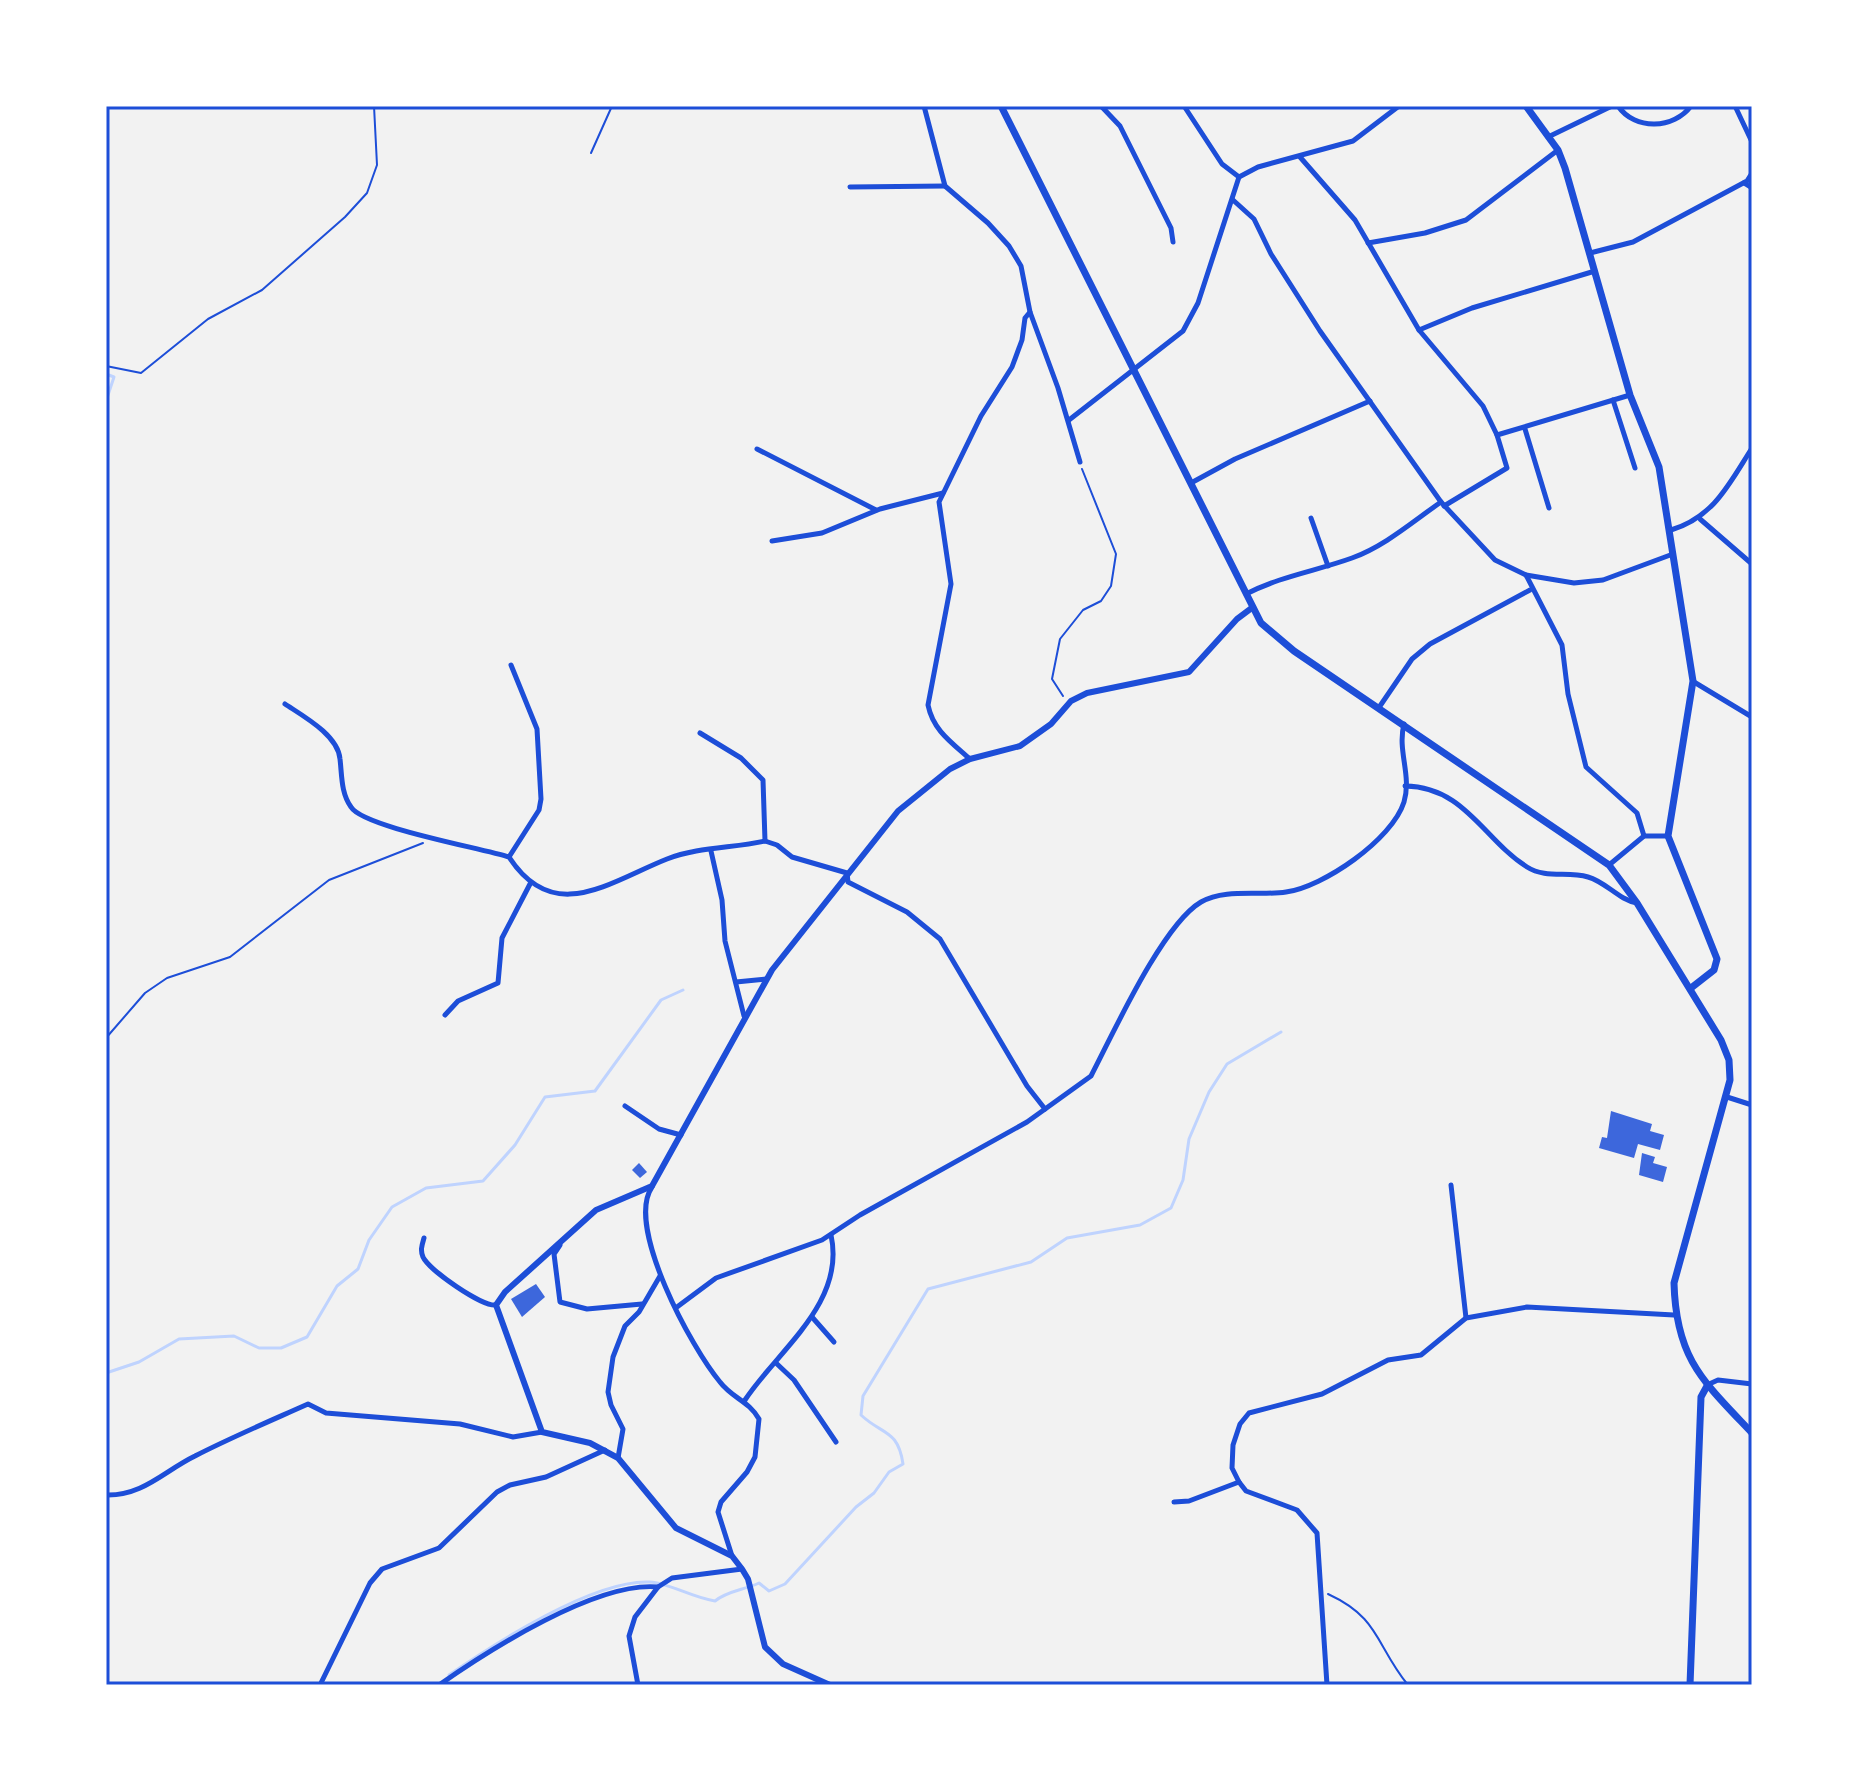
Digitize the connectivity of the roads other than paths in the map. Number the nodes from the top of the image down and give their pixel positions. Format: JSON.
{"nodes":[{"id":1,"x":924,"y":106,"type":"edge"},
{"id":2,"x":1001,"y":106,"type":"edge"},
{"id":3,"x":1101,"y":106,"type":"edge"},
{"id":4,"x":1184,"y":106,"type":"edge"},
{"id":5,"x":1399,"y":106,"type":"edge"},
{"id":6,"x":1526,"y":106,"type":"edge"},
{"id":7,"x":1615,"y":106,"type":"edge"},
{"id":8,"x":1691,"y":106,"type":"edge"},
{"id":9,"x":1735,"y":106,"type":"edge"},
{"id":10,"x":1548,"y":137,"type":"junction"},
{"id":11,"x":1752,"y":142,"type":"edge"},
{"id":12,"x":1558,"y":150,"type":"junction"},
{"id":13,"x":1300,"y":157,"type":"junction"},
{"id":14,"x":1752,"y":173,"type":"edge"},
{"id":15,"x":1239,"y":177,"type":"junction"},
{"id":16,"x":1744,"y":183,"type":"junction"},
{"id":17,"x":945,"y":186,"type":"junction"},
{"id":18,"x":850,"y":187,"type":"dead end"},
{"id":19,"x":1752,"y":188,"type":"edge"},
{"id":20,"x":1233,"y":200,"type":"junction"},
{"id":21,"x":1173,"y":242,"type":"dead end"},
{"id":22,"x":1368,"y":243,"type":"junction"},
{"id":23,"x":1590,"y":253,"type":"junction"},
{"id":24,"x":1595,"y":271,"type":"junction"},
{"id":25,"x":1030,"y":312,"type":"junction"},
{"id":26,"x":1419,"y":330,"type":"junction"},
{"id":27,"x":1134,"y":371,"type":"junction"},
{"id":28,"x":1630,"y":395,"type":"junction"},
{"id":29,"x":1613,"y":400,"type":"junction"},
{"id":30,"x":1370,"y":401,"type":"junction"},
{"id":31,"x":1069,"y":420,"type":"junction"},
{"id":32,"x":1525,"y":429,"type":"junction"},
{"id":33,"x":1497,"y":435,"type":"junction"},
{"id":34,"x":1752,"y":448,"type":"edge"},
{"id":35,"x":757,"y":449,"type":"dead end"},
{"id":36,"x":1080,"y":462,"type":"road end"},
{"id":37,"x":1635,"y":468,"type":"dead end"},
{"id":38,"x":1191,"y":483,"type":"junction"},
{"id":39,"x":943,"y":493,"type":"junction"},
{"id":40,"x":1442,"y":504,"type":"junction"},
{"id":41,"x":1549,"y":508,"type":"dead end"},
{"id":42,"x":876,"y":510,"type":"junction"},
{"id":43,"x":1311,"y":518,"type":"dead end"},
{"id":44,"x":1700,"y":519,"type":"junction"},
{"id":45,"x":1671,"y":530,"type":"junction"},
{"id":46,"x":772,"y":541,"type":"dead end"},
{"id":47,"x":1674,"y":553,"type":"junction"},
{"id":48,"x":1752,"y":564,"type":"edge"},
{"id":49,"x":1328,"y":566,"type":"junction"},
{"id":50,"x":1526,"y":575,"type":"junction"},
{"id":51,"x":1531,"y":590,"type":"junction"},
{"id":52,"x":1245,"y":594,"type":"junction"},
{"id":53,"x":1253,"y":607,"type":"junction"},
{"id":54,"x":511,"y":665,"type":"dead end"},
{"id":55,"x":1693,"y":681,"type":"junction"},
{"id":56,"x":285,"y":704,"type":"dead end"},
{"id":57,"x":1380,"y":706,"type":"junction"},
{"id":58,"x":1752,"y":717,"type":"edge"},
{"id":59,"x":1404,"y":723,"type":"junction"},
{"id":60,"x":700,"y":733,"type":"dead end"},
{"id":61,"x":970,"y":759,"type":"junction"},
{"id":62,"x":1405,"y":786,"type":"junction"},
{"id":63,"x":1644,"y":836,"type":"junction"},
{"id":64,"x":1668,"y":836,"type":"junction"},
{"id":65,"x":765,"y":841,"type":"junction"},
{"id":66,"x":711,"y":851,"type":"junction"},
{"id":67,"x":509,"y":857,"type":"junction"},
{"id":68,"x":1609,"y":865,"type":"junction"},
{"id":69,"x":847,"y":873,"type":"junction"},
{"id":70,"x":530,"y":884,"type":"junction"},
{"id":71,"x":1637,"y":903,"type":"junction"},
{"id":72,"x":766,"y":979,"type":"junction"},
{"id":73,"x":736,"y":982,"type":"junction"},
{"id":74,"x":1691,"y":988,"type":"junction"},
{"id":75,"x":445,"y":1015,"type":"dead end"},
{"id":76,"x":744,"y":1016,"type":"junction"},
{"id":77,"x":1727,"y":1097,"type":"junction"},
{"id":78,"x":1752,"y":1105,"type":"edge"},
{"id":79,"x":625,"y":1106,"type":"dead end"},
{"id":80,"x":1045,"y":1109,"type":"junction"},
{"id":81,"x":681,"y":1135,"type":"junction"},
{"id":82,"x":1451,"y":1185,"type":"dead end"},
{"id":83,"x":652,"y":1186,"type":"junction"},
{"id":84,"x":831,"y":1235,"type":"junction"},
{"id":85,"x":424,"y":1238,"type":"dead end"},
{"id":86,"x":560,"y":1244,"type":"junction"},
{"id":87,"x":660,"y":1276,"type":"junction"},
{"id":88,"x":642,"y":1304,"type":"junction"},
{"id":89,"x":496,"y":1305,"type":"junction"},
{"id":90,"x":677,"y":1307,"type":"junction"},
{"id":91,"x":1674,"y":1315,"type":"junction"},
{"id":92,"x":812,"y":1317,"type":"junction"},
{"id":93,"x":1466,"y":1318,"type":"junction"},
{"id":94,"x":834,"y":1342,"type":"dead end"},
{"id":95,"x":776,"y":1363,"type":"junction"},
{"id":96,"x":1752,"y":1384,"type":"edge"},
{"id":97,"x":1707,"y":1386,"type":"junction"},
{"id":98,"x":745,"y":1400,"type":"junction"},
{"id":99,"x":542,"y":1432,"type":"junction"},
{"id":100,"x":1752,"y":1433,"type":"edge"},
{"id":101,"x":836,"y":1442,"type":"dead end"},
{"id":102,"x":606,"y":1449,"type":"junction"},
{"id":103,"x":618,"y":1458,"type":"junction"},
{"id":104,"x":1239,"y":1482,"type":"junction"},
{"id":105,"x":106,"y":1495,"type":"edge"},
{"id":106,"x":1174,"y":1502,"type":"dead end"},
{"id":107,"x":732,"y":1556,"type":"junction"},
{"id":108,"x":742,"y":1569,"type":"junction"},
{"id":109,"x":658,"y":1587,"type":"junction"},
{"id":110,"x":320,"y":1685,"type":"edge"},
{"id":111,"x":439,"y":1685,"type":"edge"},
{"id":112,"x":637,"y":1685,"type":"edge"},
{"id":113,"x":830,"y":1685,"type":"edge"},
{"id":114,"x":1327,"y":1685,"type":"edge"},
{"id":115,"x":1690,"y":1685,"type":"edge"}],
"edges":[{"from":1,"to":17,"type":"street"},
{"from":2,"to":27,"type":"main road"},
{"from":3,"to":21,"type":"street"},
{"from":4,"to":15,"type":"street"},
{"from":5,"to":13,"type":"street"},
{"from":6,"to":10,"type":"main road"},
{"from":7,"to":8,"type":"street"},
{"from":7,"to":10,"type":"street"},
{"from":9,"to":11,"type":"street"},
{"from":10,"to":12,"type":"main road"},
{"from":12,"to":22,"type":"street"},
{"from":12,"to":23,"type":"main road"},
{"from":13,"to":15,"type":"street"},
{"from":13,"to":22,"type":"street"},
{"from":14,"to":16,"type":"street"},
{"from":15,"to":20,"type":"street"},
{"from":16,"to":19,"type":"street"},
{"from":16,"to":23,"type":"street"},
{"from":17,"to":18,"type":"street"},
{"from":17,"to":25,"type":"street"},
{"from":20,"to":27,"type":"street"},
{"from":20,"to":30,"type":"street"},
{"from":22,"to":26,"type":"street"},
{"from":23,"to":24,"type":"main road"},
{"from":24,"to":26,"type":"street"},
{"from":24,"to":28,"type":"main road"},
{"from":25,"to":31,"type":"street"},
{"from":25,"to":39,"type":"street"},
{"from":26,"to":33,"type":"street"},
{"from":27,"to":31,"type":"street"},
{"from":27,"to":38,"type":"main road"},
{"from":28,"to":29,"type":"street"},
{"from":28,"to":45,"type":"main road"},
{"from":29,"to":32,"type":"street"},
{"from":29,"to":37,"type":"street"},
{"from":30,"to":38,"type":"street"},
{"from":30,"to":40,"type":"street"},
{"from":31,"to":36,"type":"street"},
{"from":32,"to":33,"type":"street"},
{"from":32,"to":41,"type":"street"},
{"from":33,"to":40,"type":"street"},
{"from":34,"to":44,"type":"street"},
{"from":35,"to":42,"type":"street"},
{"from":38,"to":52,"type":"main road"},
{"from":39,"to":42,"type":"street"},
{"from":39,"to":61,"type":"street"},
{"from":40,"to":49,"type":"street"},
{"from":40,"to":50,"type":"street"},
{"from":42,"to":46,"type":"street"},
{"from":43,"to":49,"type":"street"},
{"from":44,"to":45,"type":"street"},
{"from":44,"to":48,"type":"street"},
{"from":45,"to":47,"type":"main road"},
{"from":47,"to":50,"type":"street"},
{"from":47,"to":55,"type":"main road"},
{"from":49,"to":52,"type":"street"},
{"from":50,"to":51,"type":"street"},
{"from":51,"to":57,"type":"street"},
{"from":51,"to":63,"type":"street"},
{"from":52,"to":53,"type":"main road"},
{"from":53,"to":57,"type":"main road"},
{"from":53,"to":61,"type":"street"},
{"from":54,"to":67,"type":"street"},
{"from":55,"to":58,"type":"street"},
{"from":55,"to":64,"type":"main road"},
{"from":56,"to":67,"type":"street"},
{"from":57,"to":59,"type":"main road"},
{"from":59,"to":62,"type":"street"},
{"from":59,"to":68,"type":"main road"},
{"from":60,"to":65,"type":"street"},
{"from":61,"to":69,"type":"street"},
{"from":62,"to":71,"type":"street"},
{"from":62,"to":80,"type":"street"},
{"from":63,"to":64,"type":"street"},
{"from":63,"to":68,"type":"street"},
{"from":64,"to":74,"type":"main road"},
{"from":65,"to":66,"type":"street"},
{"from":65,"to":69,"type":"street"},
{"from":66,"to":70,"type":"street"},
{"from":66,"to":73,"type":"street"},
{"from":67,"to":70,"type":"street"},
{"from":68,"to":71,"type":"main road"},
{"from":69,"to":72,"type":"street"},
{"from":69,"to":80,"type":"street"},
{"from":70,"to":75,"type":"street"},
{"from":71,"to":74,"type":"main road"},
{"from":72,"to":73,"type":"street"},
{"from":72,"to":76,"type":"street"},
{"from":73,"to":76,"type":"street"},
{"from":74,"to":77,"type":"main road"},
{"from":76,"to":81,"type":"street"},
{"from":77,"to":78,"type":"street"},
{"from":77,"to":91,"type":"main road"},
{"from":79,"to":81,"type":"street"},
{"from":80,"to":84,"type":"street"},
{"from":81,"to":83,"type":"street"},
{"from":82,"to":93,"type":"street"},
{"from":83,"to":86,"type":"street"},
{"from":83,"to":87,"type":"street"},
{"from":84,"to":90,"type":"street"},
{"from":84,"to":92,"type":"street"},
{"from":85,"to":89,"type":"street"},
{"from":86,"to":88,"type":"street"},
{"from":86,"to":89,"type":"street"},
{"from":87,"to":88,"type":"street"},
{"from":87,"to":90,"type":"street"},
{"from":88,"to":103,"type":"street"},
{"from":89,"to":99,"type":"street"},
{"from":90,"to":98,"type":"street"},
{"from":91,"to":93,"type":"street"},
{"from":91,"to":97,"type":"main road"},
{"from":92,"to":94,"type":"street"},
{"from":92,"to":95,"type":"street"},
{"from":93,"to":104,"type":"street"},
{"from":95,"to":98,"type":"street"},
{"from":95,"to":101,"type":"street"},
{"from":96,"to":97,"type":"street"},
{"from":97,"to":100,"type":"main road"},
{"from":97,"to":115,"type":"main road"},
{"from":98,"to":107,"type":"street"},
{"from":99,"to":102,"type":"street"},
{"from":99,"to":105,"type":"street"},
{"from":102,"to":103,"type":"street"},
{"from":102,"to":110,"type":"street"},
{"from":103,"to":107,"type":"street"},
{"from":104,"to":106,"type":"street"},
{"from":104,"to":114,"type":"street"},
{"from":107,"to":108,"type":"street"},
{"from":108,"to":109,"type":"street"},
{"from":108,"to":113,"type":"street"},
{"from":109,"to":111,"type":"street"},
{"from":109,"to":112,"type":"street"}]}
